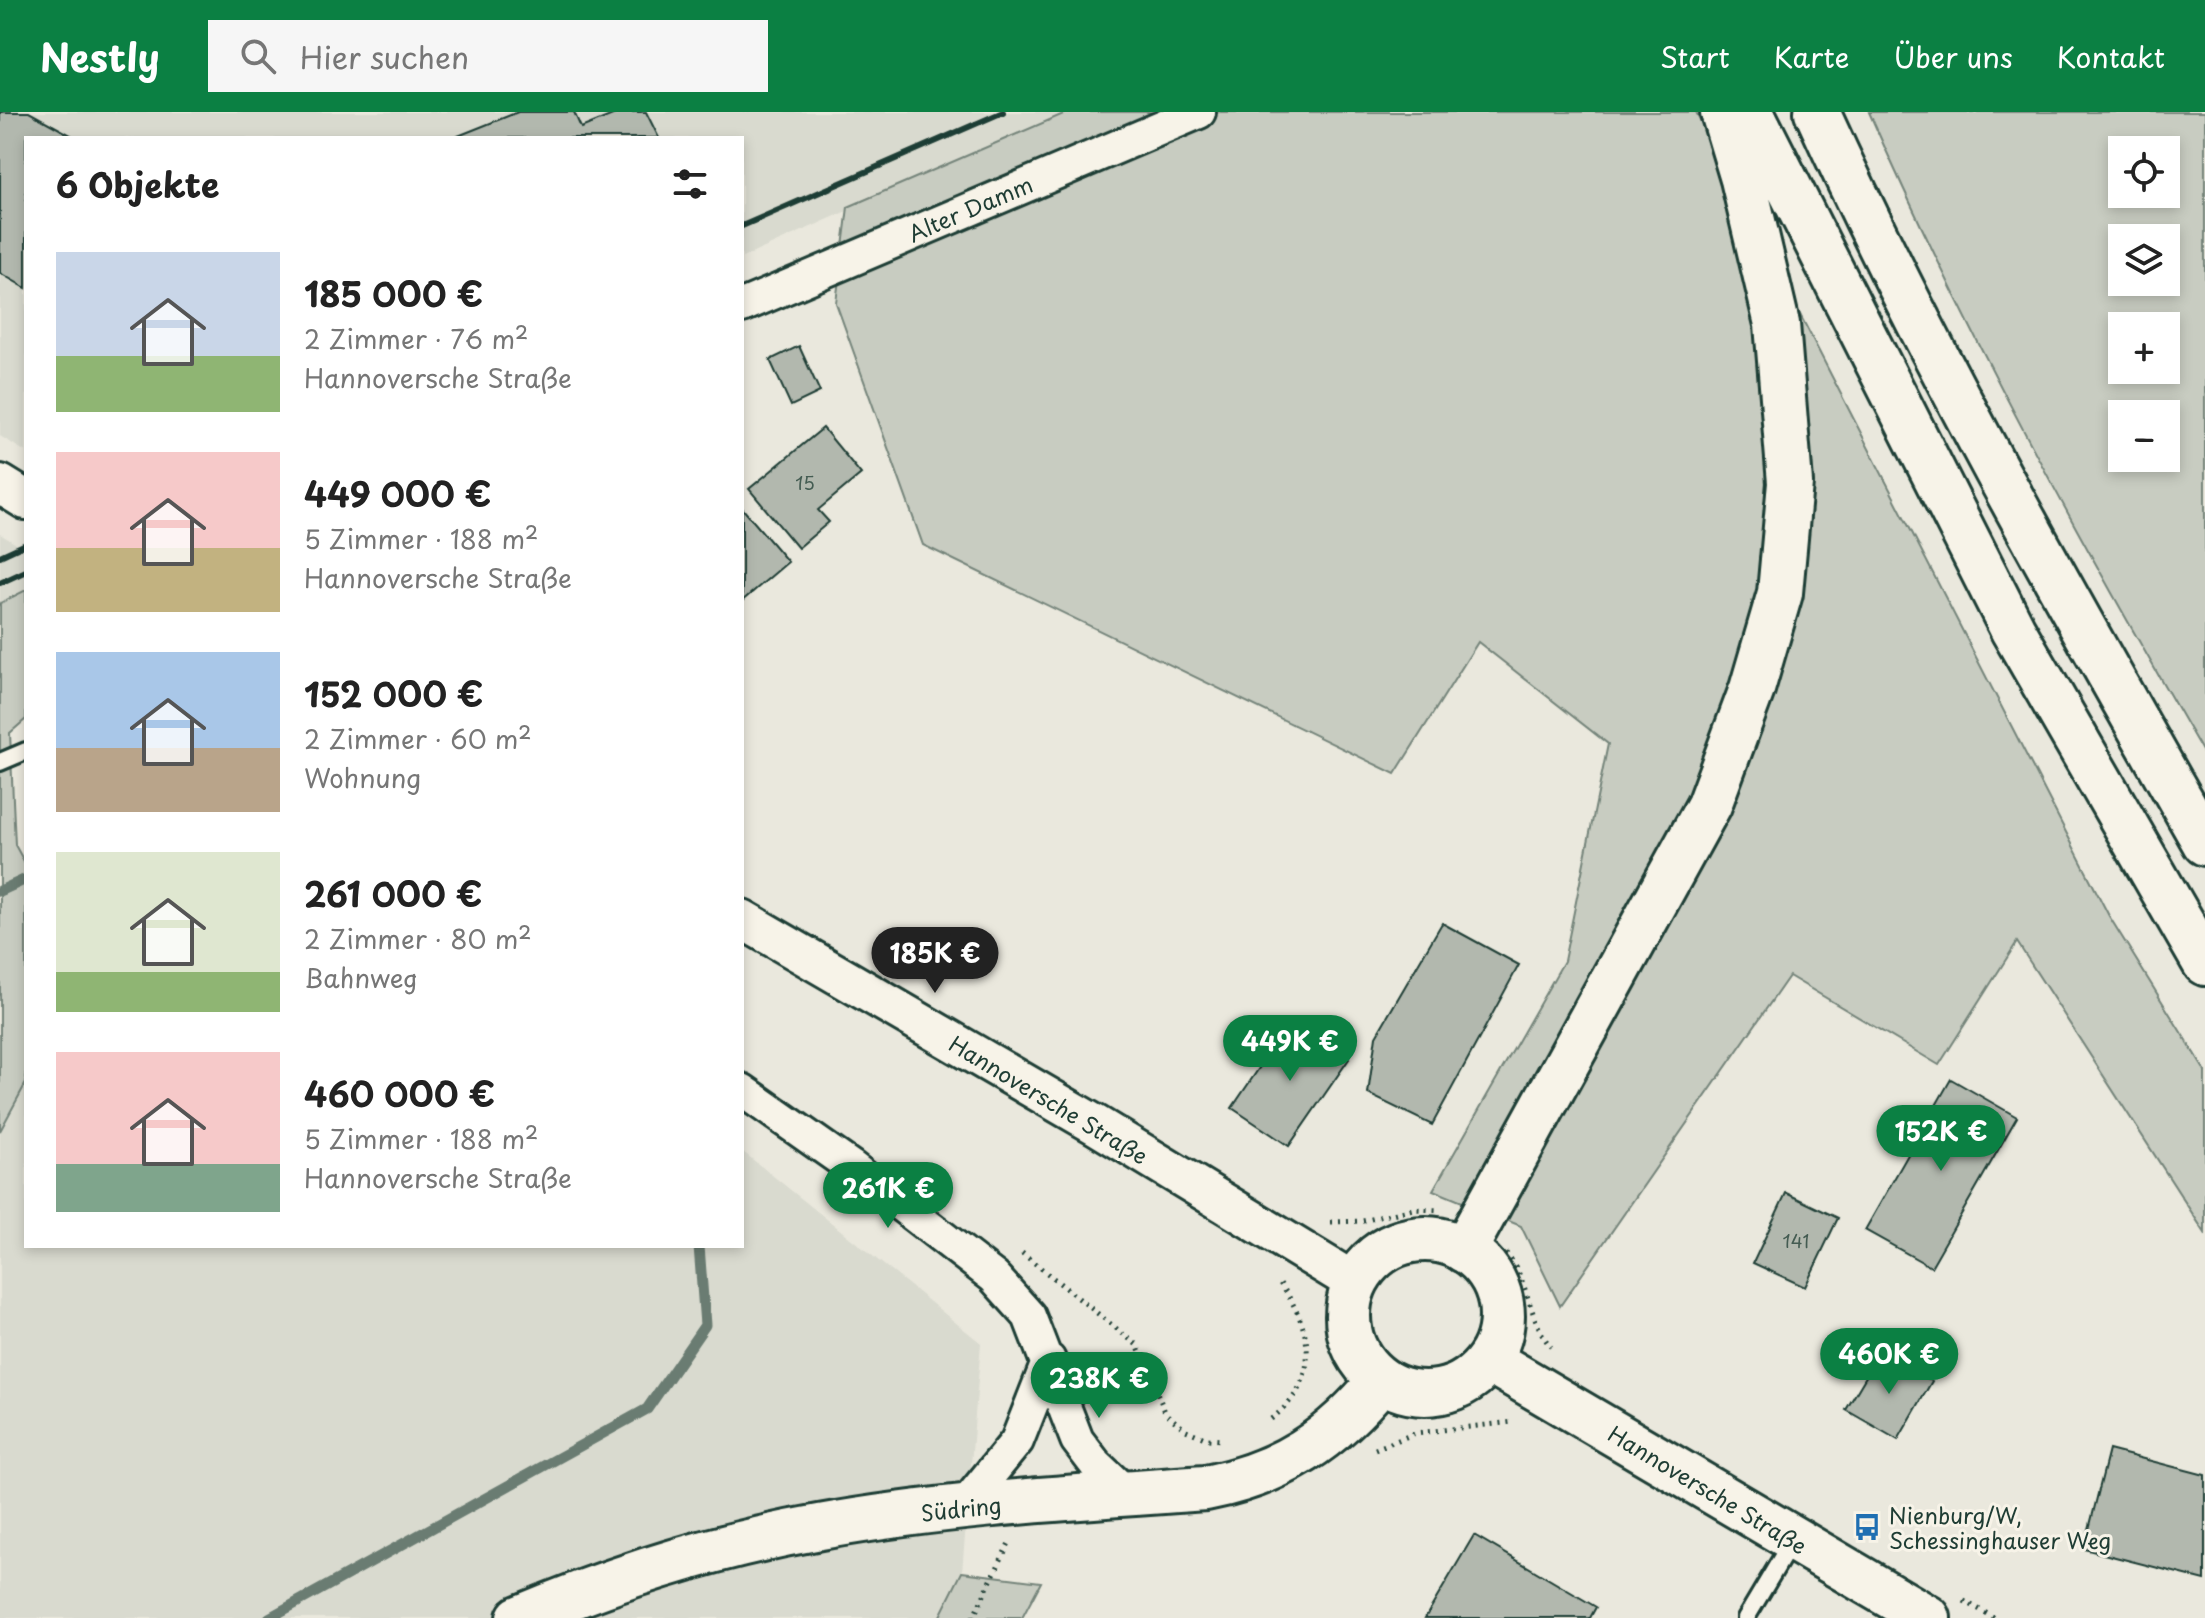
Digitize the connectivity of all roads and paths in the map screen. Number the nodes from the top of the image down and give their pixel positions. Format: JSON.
{"nodes":[{"id":1,"x":1199,"y":112,"type":"edge"},
{"id":2,"x":1723,"y":112,"type":"edge"},
{"id":3,"x":1751,"y":112,"type":"edge"},
{"id":4,"x":1817,"y":112,"type":"edge"},
{"id":5,"x":744,"y":305,"type":"edge"},
{"id":6,"x":0,"y":484,"type":"edge"},
{"id":7,"x":24,"y":499,"type":"edge"},
{"id":8,"x":24,"y":752,"type":"edge"},
{"id":9,"x":0,"y":762,"type":"edge"},
{"id":10,"x":2205,"y":843,"type":"edge"},
{"id":11,"x":744,"y":920,"type":"edge"},
{"id":12,"x":2205,"y":963,"type":"edge"},
{"id":13,"x":744,"y":1091,"type":"edge"},
{"id":14,"x":1335,"y":1224,"type":"dead end"},
{"id":15,"x":1471,"y":1238,"type":"junction"},
{"id":16,"x":1354,"y":1282,"type":"junction"},
{"id":17,"x":1291,"y":1299,"type":"dead end"},
{"id":18,"x":1554,"y":1352,"type":"dead end"},
{"id":19,"x":1049,"y":1360,"type":"junction"},
{"id":20,"x":1489,"y":1360,"type":"junction"},
{"id":21,"x":1381,"y":1380,"type":"junction"},
{"id":22,"x":1300,"y":1392,"type":"dead end"},
{"id":23,"x":1521,"y":1421,"type":"dead end"},
{"id":24,"x":1374,"y":1449,"type":"dead end"},
{"id":25,"x":1127,"y":1494,"type":"junction"},
{"id":26,"x":1030,"y":1501,"type":"junction"},
{"id":27,"x":964,"y":1506,"type":"junction"},
{"id":28,"x":1793,"y":1539,"type":"junction"},
{"id":29,"x":519,"y":1618,"type":"edge"},
{"id":30,"x":973,"y":1618,"type":"edge"},
{"id":31,"x":1746,"y":1618,"type":"edge"},
{"id":32,"x":1928,"y":1618,"type":"edge"}],
"edges":[{"from":1,"to":5,"type":"street","name":"Alter Damm"},
{"from":2,"to":15,"type":"main road"},
{"from":3,"to":12,"type":"main road"},
{"from":4,"to":10,"type":"main road"},
{"from":6,"to":7,"type":"street"},
{"from":8,"to":9,"type":"lane"},
{"from":11,"to":16,"type":"street","name":"Hannoversche Straße"},
{"from":13,"to":19,"type":"street"},
{"from":14,"to":15,"type":"path"},
{"from":15,"to":16,"type":"main road"},
{"from":15,"to":18,"type":"path"},
{"from":15,"to":20,"type":"main road"},
{"from":16,"to":21,"type":"main road"},
{"from":17,"to":22,"type":"path"},
{"from":19,"to":25,"type":"street"},
{"from":19,"to":27,"type":"street"},
{"from":20,"to":21,"type":"main road"},
{"from":20,"to":28,"type":"main road","name":"Hannoversche Straße"},
{"from":21,"to":25,"type":"main road","name":"Südring"},
{"from":23,"to":24,"type":"path"},
{"from":25,"to":26,"type":"main road","name":"Südring"},
{"from":26,"to":27,"type":"main road","name":"Südring"},
{"from":26,"to":30,"type":"path"},
{"from":27,"to":29,"type":"main road","name":"Südring"},
{"from":28,"to":31,"type":"lane"},
{"from":28,"to":32,"type":"main road","name":"Hannoversche Straße"}]}
